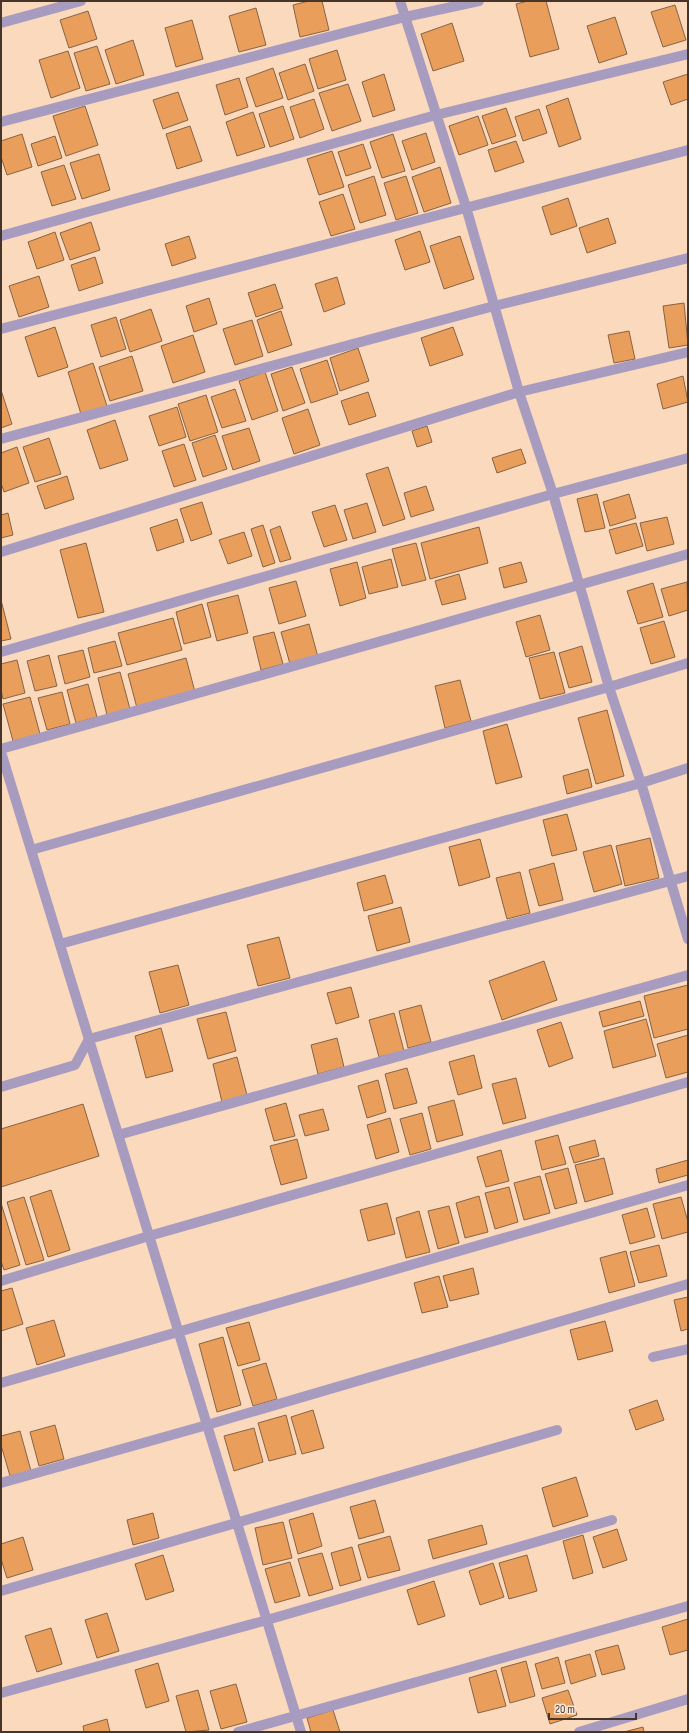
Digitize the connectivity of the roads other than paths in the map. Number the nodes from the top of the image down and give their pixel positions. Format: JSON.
{"nodes":[{"id":1,"x":81,"y":1,"type":"edge"},
{"id":2,"x":400,"y":1,"type":"edge"},
{"id":3,"x":480,"y":1,"type":"edge"},
{"id":4,"x":405,"y":18,"type":"junction"},
{"id":5,"x":1,"y":22,"type":"edge"},
{"id":6,"x":688,"y":54,"type":"edge"},
{"id":7,"x":436,"y":115,"type":"junction"},
{"id":8,"x":1,"y":122,"type":"edge"},
{"id":9,"x":688,"y":150,"type":"edge"},
{"id":10,"x":466,"y":207,"type":"junction"},
{"id":11,"x":1,"y":236,"type":"edge"},
{"id":12,"x":688,"y":258,"type":"edge"},
{"id":13,"x":494,"y":306,"type":"junction"},
{"id":14,"x":1,"y":329,"type":"edge"},
{"id":15,"x":688,"y":352,"type":"edge"},
{"id":16,"x":520,"y":392,"type":"junction"},
{"id":17,"x":1,"y":439,"type":"edge"},
{"id":18,"x":688,"y":458,"type":"edge"},
{"id":19,"x":553,"y":494,"type":"junction"},
{"id":20,"x":1,"y":552,"type":"edge"},
{"id":21,"x":688,"y":554,"type":"edge"},
{"id":22,"x":580,"y":584,"type":"junction"},
{"id":23,"x":1,"y":652,"type":"edge"},
{"id":24,"x":688,"y":663,"type":"edge"},
{"id":25,"x":609,"y":687,"type":"junction"},
{"id":26,"x":1,"y":749,"type":"edge"},
{"id":27,"x":1,"y":752,"type":"edge"},
{"id":28,"x":688,"y":768,"type":"edge"},
{"id":29,"x":641,"y":783,"type":"junction"},
{"id":30,"x":31,"y":850,"type":"junction"},
{"id":31,"x":688,"y":876,"type":"edge"},
{"id":32,"x":671,"y":882,"type":"junction"},
{"id":33,"x":688,"y":939,"type":"edge"},
{"id":34,"x":60,"y":944,"type":"junction"},
{"id":35,"x":688,"y":975,"type":"edge"},
{"id":36,"x":89,"y":1039,"type":"junction"},
{"id":37,"x":688,"y":1082,"type":"edge"},
{"id":38,"x":1,"y":1088,"type":"edge"},
{"id":39,"x":118,"y":1135,"type":"junction"},
{"id":40,"x":688,"y":1185,"type":"edge"},
{"id":41,"x":149,"y":1236,"type":"junction"},
{"id":42,"x":1,"y":1281,"type":"edge"},
{"id":43,"x":688,"y":1284,"type":"edge"},
{"id":44,"x":179,"y":1332,"type":"junction"},
{"id":45,"x":688,"y":1349,"type":"edge"},
{"id":46,"x":653,"y":1357,"type":"dead end"},
{"id":47,"x":1,"y":1383,"type":"edge"},
{"id":48,"x":207,"y":1425,"type":"junction"},
{"id":49,"x":557,"y":1430,"type":"dead end"},
{"id":50,"x":1,"y":1483,"type":"edge"},
{"id":51,"x":612,"y":1520,"type":"dead end"},
{"id":52,"x":237,"y":1524,"type":"junction"},
{"id":53,"x":1,"y":1591,"type":"edge"},
{"id":54,"x":688,"y":1606,"type":"edge"},
{"id":55,"x":267,"y":1620,"type":"junction"},
{"id":56,"x":1,"y":1694,"type":"edge"},
{"id":57,"x":688,"y":1699,"type":"edge"},
{"id":58,"x":296,"y":1716,"type":"junction"},
{"id":59,"x":238,"y":1732,"type":"edge"},
{"id":60,"x":301,"y":1732,"type":"edge"},
{"id":61,"x":579,"y":1732,"type":"edge"}],
"edges":[{"from":1,"to":5,"type":"street"},
{"from":2,"to":4,"type":"street"},
{"from":3,"to":4,"type":"street"},
{"from":4,"to":7,"type":"street"},
{"from":4,"to":8,"type":"street"},
{"from":6,"to":7,"type":"street"},
{"from":7,"to":10,"type":"street"},
{"from":7,"to":11,"type":"street"},
{"from":9,"to":10,"type":"street"},
{"from":10,"to":13,"type":"street"},
{"from":10,"to":14,"type":"street"},
{"from":12,"to":13,"type":"street"},
{"from":13,"to":16,"type":"street"},
{"from":13,"to":17,"type":"street"},
{"from":15,"to":16,"type":"street"},
{"from":16,"to":19,"type":"street"},
{"from":16,"to":20,"type":"street"},
{"from":18,"to":19,"type":"street"},
{"from":19,"to":22,"type":"street"},
{"from":19,"to":23,"type":"street"},
{"from":21,"to":22,"type":"street"},
{"from":22,"to":25,"type":"street"},
{"from":22,"to":26,"type":"street"},
{"from":24,"to":25,"type":"street"},
{"from":25,"to":29,"type":"street"},
{"from":25,"to":30,"type":"street"},
{"from":27,"to":30,"type":"street"},
{"from":28,"to":29,"type":"street"},
{"from":29,"to":32,"type":"street"},
{"from":29,"to":34,"type":"street"},
{"from":30,"to":34,"type":"street"},
{"from":31,"to":32,"type":"street"},
{"from":32,"to":33,"type":"street"},
{"from":32,"to":36,"type":"street"},
{"from":34,"to":36,"type":"street"},
{"from":35,"to":39,"type":"street"},
{"from":36,"to":38,"type":"street"},
{"from":36,"to":39,"type":"street"},
{"from":37,"to":41,"type":"street"},
{"from":39,"to":41,"type":"street"},
{"from":40,"to":44,"type":"street"},
{"from":41,"to":42,"type":"street"},
{"from":41,"to":44,"type":"street"},
{"from":43,"to":48,"type":"street"},
{"from":44,"to":47,"type":"street"},
{"from":44,"to":48,"type":"street"},
{"from":45,"to":46,"type":"street"},
{"from":48,"to":50,"type":"street"},
{"from":48,"to":52,"type":"street"},
{"from":49,"to":52,"type":"street"},
{"from":51,"to":55,"type":"street"},
{"from":52,"to":53,"type":"street"},
{"from":52,"to":55,"type":"street"},
{"from":54,"to":58,"type":"street"},
{"from":55,"to":56,"type":"street"},
{"from":55,"to":58,"type":"street"},
{"from":57,"to":61,"type":"street"},
{"from":58,"to":59,"type":"street"},
{"from":58,"to":60,"type":"street"}]}
